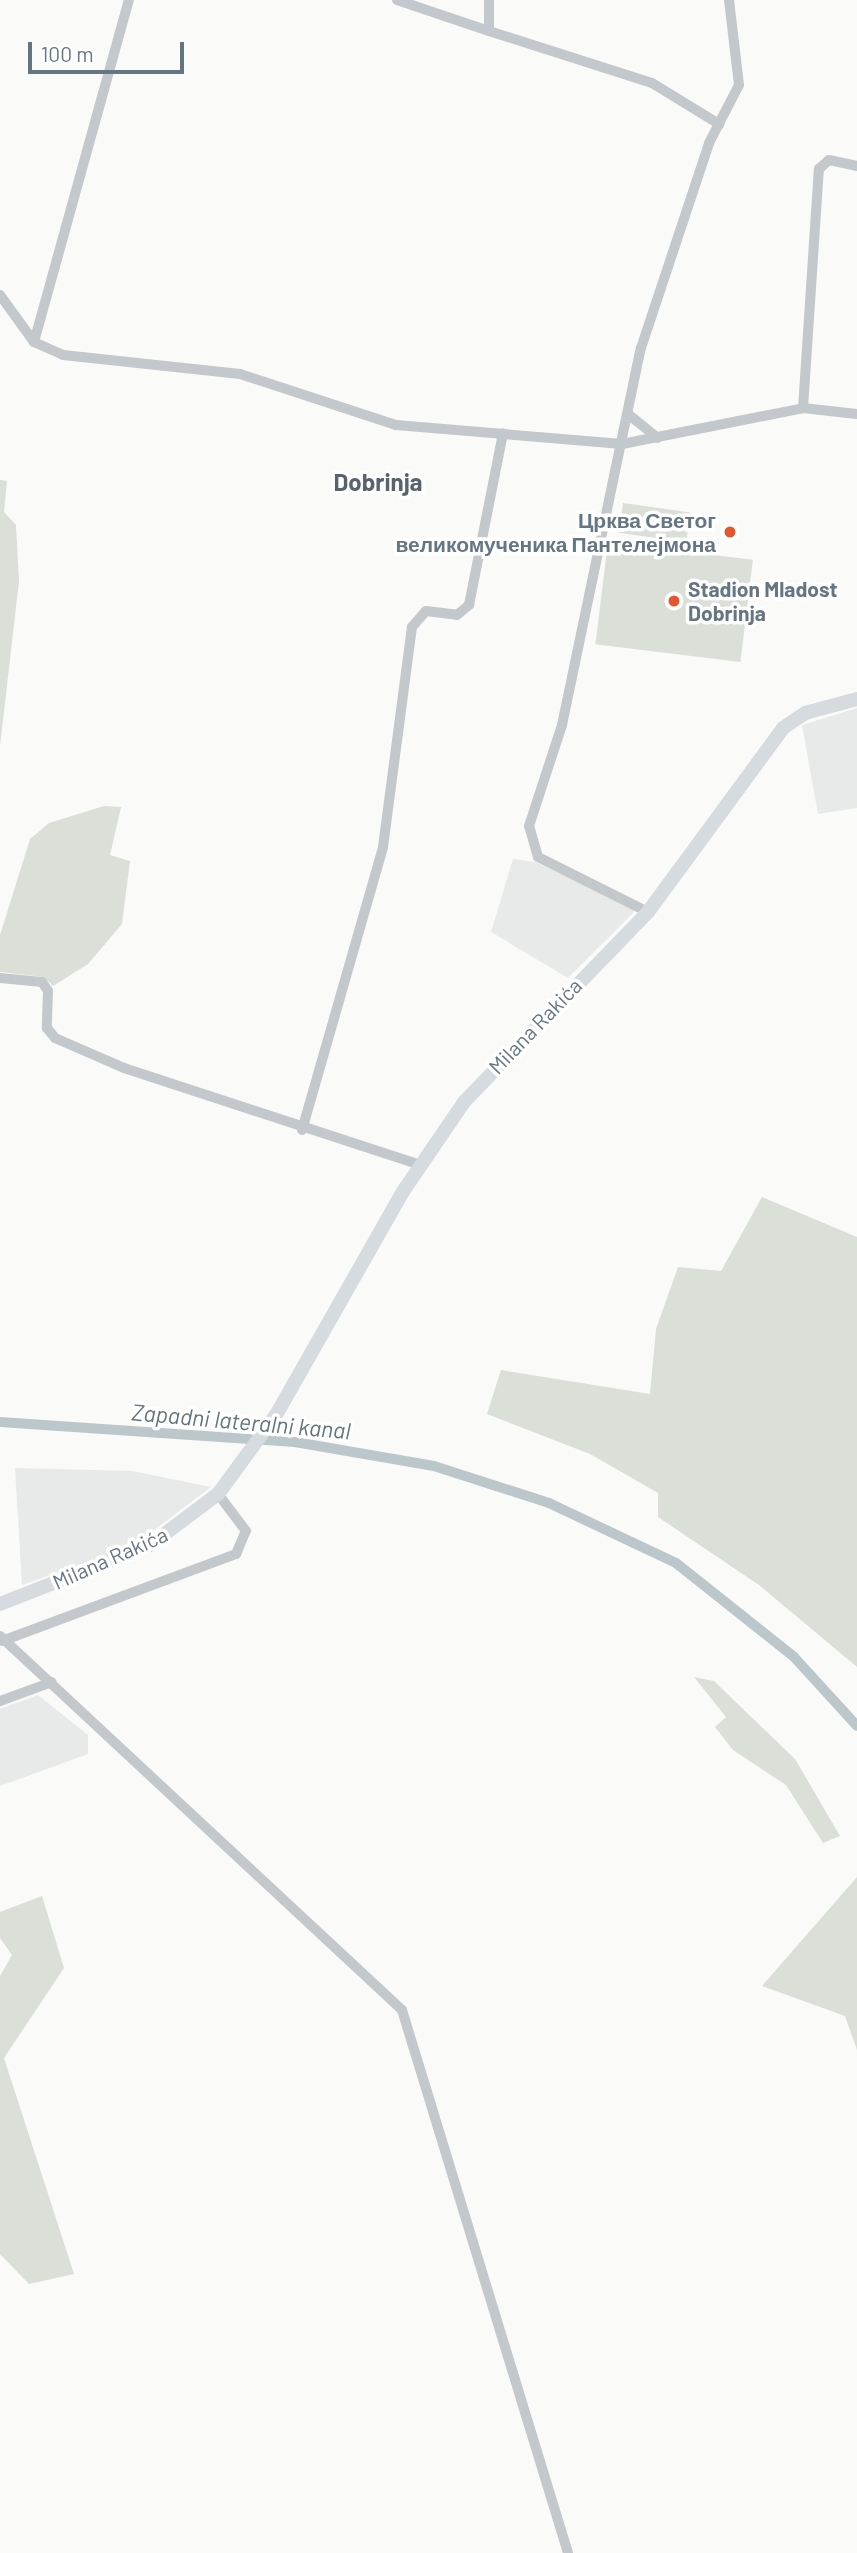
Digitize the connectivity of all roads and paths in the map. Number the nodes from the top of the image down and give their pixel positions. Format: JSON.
{"nodes":[{"id":1,"x":129,"y":0,"type":"edge"},
{"id":2,"x":397,"y":0,"type":"edge"},
{"id":3,"x":489,"y":0,"type":"edge"},
{"id":4,"x":729,"y":0,"type":"edge"},
{"id":5,"x":489,"y":30,"type":"junction"},
{"id":6,"x":719,"y":124,"type":"junction"},
{"id":7,"x":857,"y":166,"type":"edge"},
{"id":8,"x":0,"y":295,"type":"edge"},
{"id":9,"x":34,"y":342,"type":"junction"},
{"id":10,"x":803,"y":408,"type":"junction"},
{"id":11,"x":628,"y":414,"type":"junction"},
{"id":12,"x":857,"y":414,"type":"edge"},
{"id":13,"x":503,"y":433,"type":"junction"},
{"id":14,"x":660,"y":439,"type":"junction"},
{"id":15,"x":622,"y":444,"type":"junction"},
{"id":16,"x":857,"y":699,"type":"edge"},
{"id":17,"x":648,"y":912,"type":"junction"},
{"id":18,"x":0,"y":978,"type":"edge"},
{"id":19,"x":302,"y":1129,"type":"junction"},
{"id":20,"x":421,"y":1165,"type":"junction"},
{"id":21,"x":218,"y":1494,"type":"junction"},
{"id":22,"x":0,"y":1604,"type":"edge"},
{"id":23,"x":2,"y":1640,"type":"edge"},
{"id":24,"x":52,"y":1682,"type":"junction"},
{"id":25,"x":0,"y":1701,"type":"edge"},
{"id":26,"x":568,"y":2553,"type":"edge"}],
"edges":[{"from":1,"to":9,"type":"street"},
{"from":2,"to":5,"type":"street"},
{"from":3,"to":5,"type":"street"},
{"from":4,"to":6,"type":"street"},
{"from":5,"to":6,"type":"street"},
{"from":6,"to":11,"type":"street"},
{"from":7,"to":10,"type":"street"},
{"from":8,"to":9,"type":"street"},
{"from":9,"to":13,"type":"street"},
{"from":10,"to":12,"type":"street"},
{"from":10,"to":14,"type":"street"},
{"from":11,"to":14,"type":"street"},
{"from":11,"to":15,"type":"street"},
{"from":13,"to":15,"type":"street"},
{"from":13,"to":19,"type":"street"},
{"from":14,"to":15,"type":"street"},
{"from":15,"to":17,"type":"street"},
{"from":16,"to":17,"type":"main road","name":"Milana Rakića"},
{"from":17,"to":20,"type":"main road","name":"Milana Rakića"},
{"from":18,"to":19,"type":"street"},
{"from":19,"to":20,"type":"street"},
{"from":20,"to":21,"type":"main road","name":"Milana Rakića"},
{"from":21,"to":22,"type":"main road","name":"Milana Rakića"},
{"from":21,"to":23,"type":"street"},
{"from":23,"to":24,"type":"street"},
{"from":24,"to":25,"type":"street"},
{"from":24,"to":26,"type":"street"}]}
